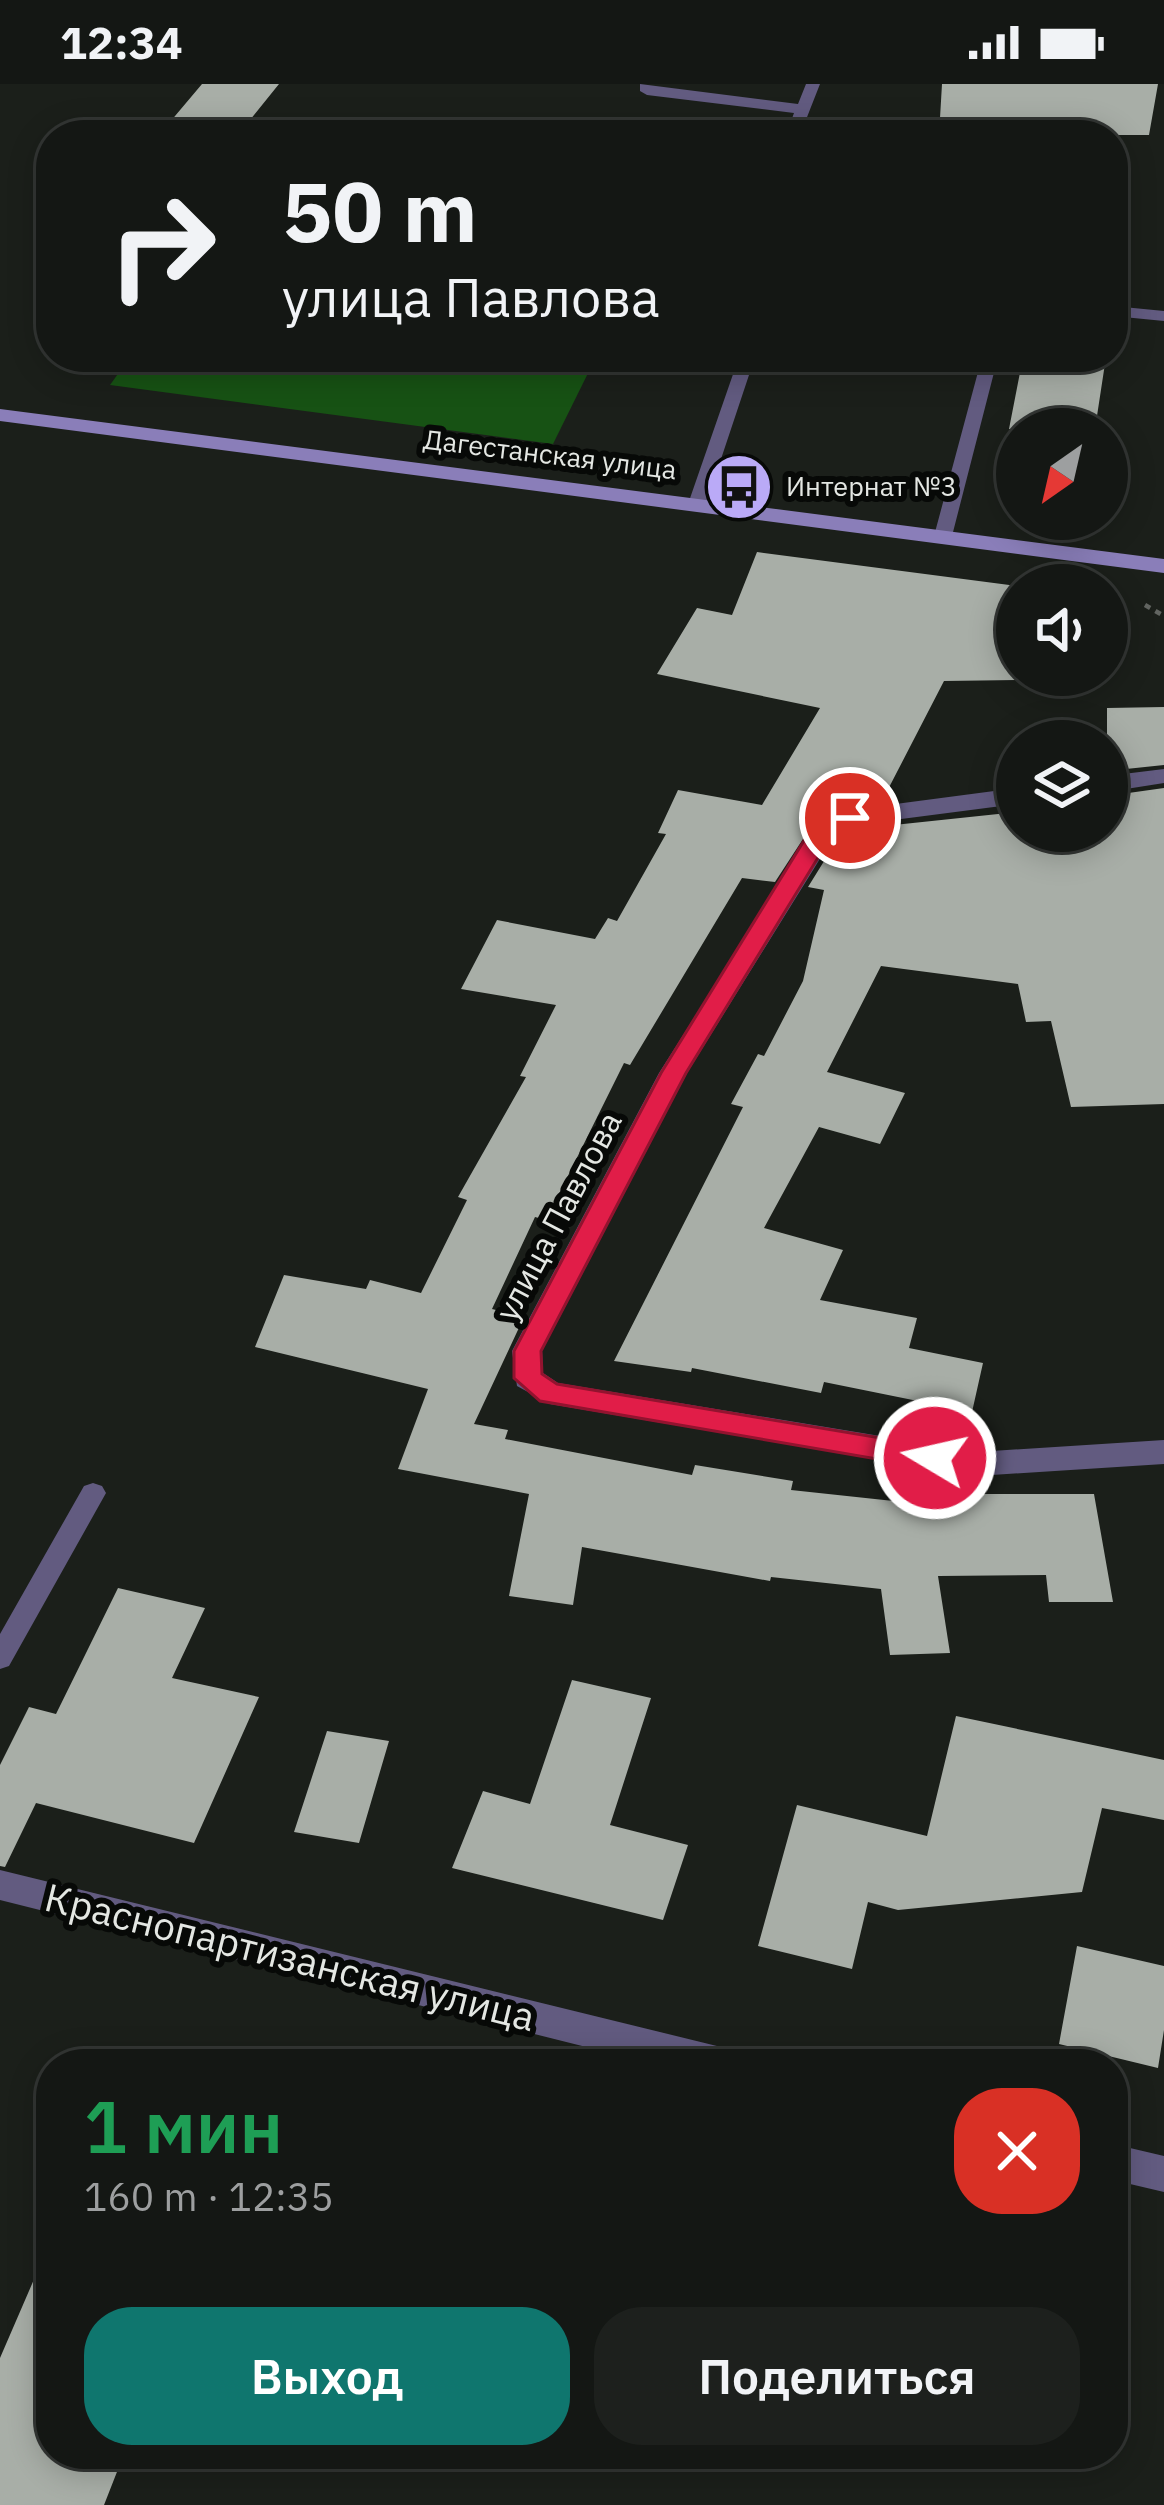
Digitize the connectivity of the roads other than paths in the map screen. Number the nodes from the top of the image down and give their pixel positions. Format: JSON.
{"nodes":[{"id":1,"x":647,"y":84,"type":"edge"},
{"id":2,"x":813,"y":84,"type":"edge"},
{"id":3,"x":800,"y":109,"type":"junction"},
{"id":4,"x":797,"y":120,"type":"edge"},
{"id":5,"x":1128,"y":312,"type":"edge"},
{"id":6,"x":1164,"y":316,"type":"edge"},
{"id":7,"x":742,"y":372,"type":"edge"},
{"id":8,"x":986,"y":372,"type":"edge"},
{"id":9,"x":0,"y":415,"type":"edge"},
{"id":10,"x":697,"y":504,"type":"junction"},
{"id":11,"x":943,"y":536,"type":"junction"},
{"id":12,"x":1164,"y":566,"type":"edge"},
{"id":13,"x":1164,"y":776,"type":"edge"},
{"id":14,"x":1128,"y":781,"type":"edge"},
{"id":15,"x":996,"y":799,"type":"edge"},
{"id":16,"x":1164,"y":1452,"type":"edge"},
{"id":17,"x":94,"y":1493,"type":"dead end"},
{"id":18,"x":0,"y":1658,"type":"edge"},
{"id":19,"x":0,"y":1885,"type":"edge"},
{"id":20,"x":661,"y":2049,"type":"edge"},
{"id":21,"x":1128,"y":2166,"type":"edge"},
{"id":22,"x":1164,"y":2174,"type":"edge"}],
"edges":[{"from":1,"to":3,"type":"lane"},
{"from":2,"to":3,"type":"lane"},
{"from":3,"to":4,"type":"lane"},
{"from":5,"to":6,"type":"lane"},
{"from":7,"to":10,"type":"lane"},
{"from":8,"to":11,"type":"lane"},
{"from":9,"to":10,"type":"street","name":"Дагестанская улица"},
{"from":10,"to":11,"type":"street","name":"Дагестанская улица"},
{"from":11,"to":12,"type":"street","name":"Дагестанская улица"},
{"from":13,"to":14,"type":"street"},
{"from":15,"to":16,"type":"street","name":"улица Павлова"},
{"from":17,"to":18,"type":"lane"},
{"from":19,"to":20,"type":"street","name":"Краснопартизанская улица"},
{"from":21,"to":22,"type":"street"}]}
